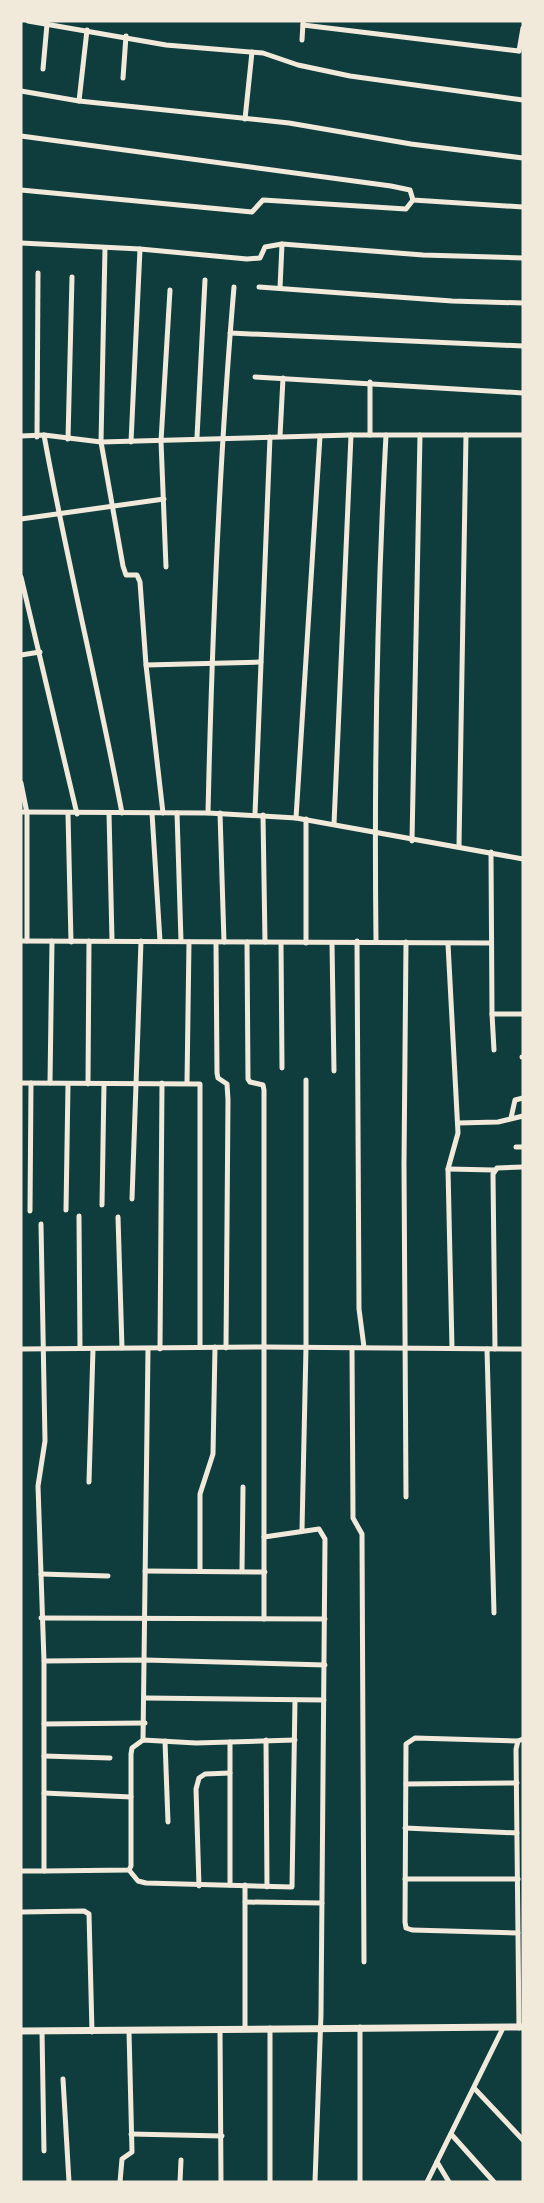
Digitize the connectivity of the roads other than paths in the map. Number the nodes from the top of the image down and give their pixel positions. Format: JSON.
{"nodes":[{"id":1,"x":28,"y":21,"type":"edge"},
{"id":2,"x":304,"y":23,"type":"edge"},
{"id":3,"x":47,"y":24,"type":"junction"},
{"id":4,"x":523,"y":28,"type":"edge"},
{"id":5,"x":87,"y":30,"type":"junction"},
{"id":6,"x":126,"y":36,"type":"junction"},
{"id":7,"x":302,"y":40,"type":"dead end"},
{"id":8,"x":252,"y":52,"type":"junction"},
{"id":9,"x":521,"y":53,"type":"edge"},
{"id":10,"x":43,"y":69,"type":"dead end"},
{"id":11,"x":123,"y":78,"type":"dead end"},
{"id":12,"x":21,"y":91,"type":"edge"},
{"id":13,"x":79,"y":100,"type":"junction"},
{"id":14,"x":523,"y":100,"type":"edge"},
{"id":15,"x":245,"y":118,"type":"junction"},
{"id":16,"x":21,"y":136,"type":"edge"},
{"id":17,"x":523,"y":158,"type":"edge"},
{"id":18,"x":21,"y":190,"type":"edge"},
{"id":19,"x":413,"y":200,"type":"junction"},
{"id":20,"x":523,"y":207,"type":"edge"},
{"id":21,"x":21,"y":243,"type":"edge"},
{"id":22,"x":282,"y":244,"type":"junction"},
{"id":23,"x":105,"y":248,"type":"junction"},
{"id":24,"x":140,"y":249,"type":"junction"},
{"id":25,"x":523,"y":258,"type":"edge"},
{"id":26,"x":38,"y":273,"type":"dead end"},
{"id":27,"x":72,"y":277,"type":"dead end"},
{"id":28,"x":205,"y":280,"type":"dead end"},
{"id":29,"x":234,"y":287,"type":"dead end"},
{"id":30,"x":259,"y":287,"type":"dead end"},
{"id":31,"x":280,"y":288,"type":"junction"},
{"id":32,"x":170,"y":290,"type":"dead end"},
{"id":33,"x":523,"y":303,"type":"edge"},
{"id":34,"x":230,"y":333,"type":"junction"},
{"id":35,"x":523,"y":346,"type":"edge"},
{"id":36,"x":255,"y":377,"type":"dead end"},
{"id":37,"x":283,"y":378,"type":"junction"},
{"id":38,"x":370,"y":382,"type":"junction"},
{"id":39,"x":523,"y":393,"type":"edge"},
{"id":40,"x":44,"y":435,"type":"junction"},
{"id":41,"x":351,"y":435,"type":"junction"},
{"id":42,"x":370,"y":435,"type":"junction"},
{"id":43,"x":386,"y":435,"type":"junction"},
{"id":44,"x":420,"y":435,"type":"junction"},
{"id":45,"x":466,"y":435,"type":"junction"},
{"id":46,"x":523,"y":435,"type":"edge"},
{"id":47,"x":21,"y":436,"type":"edge"},
{"id":48,"x":270,"y":436,"type":"junction"},
{"id":49,"x":280,"y":436,"type":"junction"},
{"id":50,"x":320,"y":436,"type":"junction"},
{"id":51,"x":37,"y":437,"type":"junction"},
{"id":52,"x":197,"y":437,"type":"junction"},
{"id":53,"x":223,"y":438,"type":"junction"},
{"id":54,"x":68,"y":439,"type":"junction"},
{"id":55,"x":161,"y":441,"type":"junction"},
{"id":56,"x":101,"y":442,"type":"junction"},
{"id":57,"x":131,"y":442,"type":"junction"},
{"id":58,"x":164,"y":499,"type":"junction"},
{"id":59,"x":112,"y":505,"type":"junction"},
{"id":60,"x":58,"y":514,"type":"junction"},
{"id":61,"x":21,"y":519,"type":"edge"},
{"id":62,"x":166,"y":567,"type":"dead end"},
{"id":63,"x":21,"y":577,"type":"edge"},
{"id":64,"x":30,"y":609,"type":"junction"},
{"id":65,"x":21,"y":611,"type":"edge"},
{"id":66,"x":40,"y":652,"type":"junction"},
{"id":67,"x":21,"y":655,"type":"edge"},
{"id":68,"x":261,"y":662,"type":"junction"},
{"id":69,"x":212,"y":663,"type":"junction"},
{"id":70,"x":146,"y":665,"type":"junction"},
{"id":71,"x":21,"y":783,"type":"edge"},
{"id":72,"x":24,"y":812,"type":"edge"},
{"id":73,"x":109,"y":813,"type":"junction"},
{"id":74,"x":122,"y":813,"type":"junction"},
{"id":75,"x":152,"y":813,"type":"junction"},
{"id":76,"x":163,"y":813,"type":"junction"},
{"id":77,"x":177,"y":813,"type":"junction"},
{"id":78,"x":208,"y":813,"type":"junction"},
{"id":79,"x":220,"y":813,"type":"junction"},
{"id":80,"x":68,"y":814,"type":"junction"},
{"id":81,"x":77,"y":814,"type":"junction"},
{"id":82,"x":255,"y":814,"type":"junction"},
{"id":83,"x":263,"y":815,"type":"junction"},
{"id":84,"x":296,"y":818,"type":"junction"},
{"id":85,"x":306,"y":819,"type":"junction"},
{"id":86,"x":334,"y":824,"type":"junction"},
{"id":87,"x":375,"y":833,"type":"junction"},
{"id":88,"x":412,"y":840,"type":"junction"},
{"id":89,"x":459,"y":846,"type":"junction"},
{"id":90,"x":491,"y":852,"type":"junction"},
{"id":91,"x":523,"y":859,"type":"edge"},
{"id":92,"x":112,"y":940,"type":"junction"},
{"id":93,"x":24,"y":941,"type":"edge"},
{"id":94,"x":52,"y":941,"type":"junction"},
{"id":95,"x":89,"y":941,"type":"junction"},
{"id":96,"x":141,"y":941,"type":"junction"},
{"id":97,"x":160,"y":941,"type":"junction"},
{"id":98,"x":181,"y":941,"type":"junction"},
{"id":99,"x":357,"y":941,"type":"junction"},
{"id":100,"x":376,"y":941,"type":"junction"},
{"id":101,"x":71,"y":942,"type":"junction"},
{"id":102,"x":189,"y":942,"type":"junction"},
{"id":103,"x":224,"y":942,"type":"junction"},
{"id":104,"x":247,"y":942,"type":"junction"},
{"id":105,"x":266,"y":942,"type":"junction"},
{"id":106,"x":406,"y":942,"type":"junction"},
{"id":107,"x":216,"y":943,"type":"junction"},
{"id":108,"x":281,"y":943,"type":"junction"},
{"id":109,"x":306,"y":943,"type":"junction"},
{"id":110,"x":332,"y":943,"type":"junction"},
{"id":111,"x":491,"y":943,"type":"junction"},
{"id":112,"x":448,"y":944,"type":"junction"},
{"id":113,"x":492,"y":1014,"type":"junction"},
{"id":114,"x":523,"y":1014,"type":"edge"},
{"id":115,"x":495,"y":1050,"type":"dead end"},
{"id":116,"x":282,"y":1068,"type":"dead end"},
{"id":117,"x":334,"y":1071,"type":"dead end"},
{"id":118,"x":306,"y":1080,"type":"dead end"},
{"id":119,"x":21,"y":1083,"type":"edge"},
{"id":120,"x":31,"y":1083,"type":"junction"},
{"id":121,"x":50,"y":1083,"type":"junction"},
{"id":122,"x":162,"y":1083,"type":"junction"},
{"id":123,"x":187,"y":1083,"type":"junction"},
{"id":124,"x":68,"y":1084,"type":"junction"},
{"id":125,"x":88,"y":1084,"type":"junction"},
{"id":126,"x":104,"y":1084,"type":"junction"},
{"id":127,"x":136,"y":1084,"type":"junction"},
{"id":128,"x":523,"y":1098,"type":"edge"},
{"id":129,"x":523,"y":1116,"type":"edge"},
{"id":130,"x":511,"y":1118,"type":"junction"},
{"id":131,"x":458,"y":1123,"type":"junction"},
{"id":132,"x":523,"y":1167,"type":"edge"},
{"id":133,"x":448,"y":1169,"type":"junction"},
{"id":134,"x":494,"y":1170,"type":"junction"},
{"id":135,"x":132,"y":1199,"type":"dead end"},
{"id":136,"x":102,"y":1205,"type":"dead end"},
{"id":137,"x":66,"y":1210,"type":"dead end"},
{"id":138,"x":30,"y":1211,"type":"dead end"},
{"id":139,"x":79,"y":1216,"type":"dead end"},
{"id":140,"x":118,"y":1217,"type":"dead end"},
{"id":141,"x":41,"y":1224,"type":"dead end"},
{"id":142,"x":200,"y":1347,"type":"junction"},
{"id":143,"x":215,"y":1347,"type":"junction"},
{"id":144,"x":264,"y":1347,"type":"junction"},
{"id":145,"x":306,"y":1347,"type":"junction"},
{"id":146,"x":364,"y":1347,"type":"junction"},
{"id":147,"x":406,"y":1347,"type":"junction"},
{"id":148,"x":80,"y":1348,"type":"junction"},
{"id":149,"x":122,"y":1348,"type":"junction"},
{"id":150,"x":226,"y":1348,"type":"junction"},
{"id":151,"x":352,"y":1348,"type":"junction"},
{"id":152,"x":452,"y":1348,"type":"junction"},
{"id":153,"x":21,"y":1349,"type":"edge"},
{"id":154,"x":44,"y":1349,"type":"junction"},
{"id":155,"x":93,"y":1349,"type":"junction"},
{"id":156,"x":148,"y":1349,"type":"junction"},
{"id":157,"x":160,"y":1349,"type":"junction"},
{"id":158,"x":487,"y":1349,"type":"junction"},
{"id":159,"x":495,"y":1349,"type":"junction"},
{"id":160,"x":523,"y":1349,"type":"edge"},
{"id":161,"x":89,"y":1482,"type":"dead end"},
{"id":162,"x":243,"y":1487,"type":"dead end"},
{"id":163,"x":406,"y":1497,"type":"dead end"},
{"id":164,"x":302,"y":1530,"type":"junction"},
{"id":165,"x":264,"y":1537,"type":"junction"},
{"id":166,"x":145,"y":1571,"type":"junction"},
{"id":167,"x":200,"y":1571,"type":"junction"},
{"id":168,"x":242,"y":1571,"type":"junction"},
{"id":169,"x":265,"y":1572,"type":"junction"},
{"id":170,"x":41,"y":1574,"type":"junction"},
{"id":171,"x":108,"y":1576,"type":"dead end"},
{"id":172,"x":494,"y":1612,"type":"dead end"},
{"id":173,"x":41,"y":1618,"type":"junction"},
{"id":174,"x":264,"y":1619,"type":"junction"},
{"id":175,"x":325,"y":1619,"type":"junction"},
{"id":176,"x":145,"y":1620,"type":"junction"},
{"id":177,"x":145,"y":1660,"type":"junction"},
{"id":178,"x":44,"y":1661,"type":"junction"},
{"id":179,"x":325,"y":1665,"type":"junction"},
{"id":180,"x":145,"y":1698,"type":"junction"},
{"id":181,"x":295,"y":1700,"type":"junction"},
{"id":182,"x":324,"y":1700,"type":"junction"},
{"id":183,"x":145,"y":1723,"type":"junction"},
{"id":184,"x":44,"y":1724,"type":"junction"},
{"id":185,"x":143,"y":1740,"type":"junction"},
{"id":186,"x":266,"y":1740,"type":"junction"},
{"id":187,"x":295,"y":1740,"type":"junction"},
{"id":188,"x":520,"y":1740,"type":"edge"},
{"id":189,"x":165,"y":1741,"type":"junction"},
{"id":190,"x":230,"y":1742,"type":"junction"},
{"id":191,"x":44,"y":1756,"type":"junction"},
{"id":192,"x":110,"y":1758,"type":"dead end"},
{"id":193,"x":230,"y":1773,"type":"junction"},
{"id":194,"x":517,"y":1783,"type":"junction"},
{"id":195,"x":406,"y":1784,"type":"junction"},
{"id":196,"x":44,"y":1793,"type":"junction"},
{"id":197,"x":131,"y":1797,"type":"junction"},
{"id":198,"x":168,"y":1822,"type":"dead end"},
{"id":199,"x":405,"y":1828,"type":"junction"},
{"id":200,"x":517,"y":1833,"type":"junction"},
{"id":201,"x":129,"y":1870,"type":"junction"},
{"id":202,"x":21,"y":1871,"type":"edge"},
{"id":203,"x":44,"y":1871,"type":"junction"},
{"id":204,"x":405,"y":1879,"type":"junction"},
{"id":205,"x":518,"y":1880,"type":"junction"},
{"id":206,"x":230,"y":1885,"type":"junction"},
{"id":207,"x":199,"y":1886,"type":"junction"},
{"id":208,"x":245,"y":1886,"type":"junction"},
{"id":209,"x":267,"y":1887,"type":"junction"},
{"id":210,"x":245,"y":1902,"type":"junction"},
{"id":211,"x":322,"y":1903,"type":"junction"},
{"id":212,"x":21,"y":1912,"type":"edge"},
{"id":213,"x":518,"y":1933,"type":"junction"},
{"id":214,"x":364,"y":1962,"type":"dead end"},
{"id":215,"x":521,"y":1974,"type":"edge"},
{"id":216,"x":319,"y":2027,"type":"junction"},
{"id":217,"x":360,"y":2027,"type":"junction"},
{"id":218,"x":521,"y":2027,"type":"edge"},
{"id":219,"x":270,"y":2028,"type":"junction"},
{"id":220,"x":503,"y":2028,"type":"junction"},
{"id":221,"x":220,"y":2029,"type":"junction"},
{"id":222,"x":245,"y":2029,"type":"junction"},
{"id":223,"x":21,"y":2031,"type":"edge"},
{"id":224,"x":42,"y":2031,"type":"junction"},
{"id":225,"x":129,"y":2031,"type":"junction"},
{"id":226,"x":92,"y":2032,"type":"junction"},
{"id":227,"x":63,"y":2079,"type":"dead end"},
{"id":228,"x":474,"y":2088,"type":"junction"},
{"id":229,"x":131,"y":2134,"type":"junction"},
{"id":230,"x":451,"y":2134,"type":"junction"},
{"id":231,"x":222,"y":2136,"type":"junction"},
{"id":232,"x":523,"y":2140,"type":"edge"},
{"id":233,"x":44,"y":2151,"type":"dead end"},
{"id":234,"x":181,"y":2160,"type":"dead end"},
{"id":235,"x":437,"y":2162,"type":"junction"},
{"id":236,"x":69,"y":2182,"type":"edge"},
{"id":237,"x":120,"y":2182,"type":"edge"},
{"id":238,"x":180,"y":2182,"type":"edge"},
{"id":239,"x":221,"y":2182,"type":"edge"},
{"id":240,"x":270,"y":2182,"type":"edge"},
{"id":241,"x":315,"y":2182,"type":"edge"},
{"id":242,"x":360,"y":2182,"type":"edge"},
{"id":243,"x":427,"y":2182,"type":"edge"},
{"id":244,"x":450,"y":2182,"type":"edge"},
{"id":245,"x":494,"y":2182,"type":"edge"}],
"edges":[{"from":1,"to":3,"type":"street"},
{"from":2,"to":7,"type":"street"},
{"from":2,"to":9,"type":"street"},
{"from":3,"to":5,"type":"street"},
{"from":3,"to":10,"type":"street"},
{"from":4,"to":9,"type":"street"},
{"from":5,"to":6,"type":"street"},
{"from":5,"to":13,"type":"street"},
{"from":6,"to":8,"type":"street"},
{"from":6,"to":11,"type":"street"},
{"from":8,"to":14,"type":"street"},
{"from":8,"to":15,"type":"street"},
{"from":12,"to":13,"type":"street"},
{"from":13,"to":15,"type":"street"},
{"from":15,"to":17,"type":"street"},
{"from":16,"to":19,"type":"street"},
{"from":18,"to":19,"type":"street"},
{"from":19,"to":20,"type":"street"},
{"from":21,"to":23,"type":"street"},
{"from":22,"to":24,"type":"street"},
{"from":22,"to":25,"type":"street"},
{"from":22,"to":31,"type":"street"},
{"from":23,"to":24,"type":"street"},
{"from":23,"to":56,"type":"street"},
{"from":24,"to":57,"type":"street"},
{"from":26,"to":51,"type":"street"},
{"from":27,"to":54,"type":"street"},
{"from":28,"to":52,"type":"street"},
{"from":29,"to":34,"type":"street"},
{"from":30,"to":31,"type":"street"},
{"from":31,"to":33,"type":"street"},
{"from":32,"to":55,"type":"street"},
{"from":34,"to":35,"type":"street"},
{"from":34,"to":53,"type":"street"},
{"from":36,"to":37,"type":"street"},
{"from":37,"to":38,"type":"street"},
{"from":37,"to":49,"type":"street"},
{"from":38,"to":39,"type":"street"},
{"from":38,"to":42,"type":"street"},
{"from":40,"to":51,"type":"street"},
{"from":40,"to":54,"type":"street"},
{"from":40,"to":60,"type":"street"},
{"from":41,"to":42,"type":"street"},
{"from":41,"to":50,"type":"street"},
{"from":41,"to":86,"type":"street"},
{"from":42,"to":43,"type":"street"},
{"from":43,"to":44,"type":"street"},
{"from":43,"to":87,"type":"street"},
{"from":44,"to":45,"type":"street"},
{"from":44,"to":88,"type":"street"},
{"from":45,"to":46,"type":"street"},
{"from":45,"to":89,"type":"street"},
{"from":47,"to":51,"type":"street"},
{"from":48,"to":49,"type":"street"},
{"from":48,"to":53,"type":"street"},
{"from":48,"to":68,"type":"street"},
{"from":49,"to":50,"type":"street"},
{"from":50,"to":84,"type":"street"},
{"from":52,"to":53,"type":"street"},
{"from":52,"to":55,"type":"street"},
{"from":53,"to":69,"type":"street"},
{"from":54,"to":56,"type":"street"},
{"from":55,"to":57,"type":"street"},
{"from":55,"to":58,"type":"street"},
{"from":56,"to":57,"type":"street"},
{"from":56,"to":59,"type":"street"},
{"from":58,"to":59,"type":"street"},
{"from":58,"to":62,"type":"street"},
{"from":59,"to":60,"type":"street"},
{"from":59,"to":70,"type":"street"},
{"from":60,"to":61,"type":"street"},
{"from":60,"to":74,"type":"street"},
{"from":63,"to":64,"type":"street"},
{"from":64,"to":65,"type":"street"},
{"from":64,"to":66,"type":"street"},
{"from":66,"to":67,"type":"street"},
{"from":66,"to":81,"type":"street"},
{"from":68,"to":69,"type":"street"},
{"from":68,"to":82,"type":"street"},
{"from":69,"to":70,"type":"street"},
{"from":69,"to":78,"type":"street"},
{"from":70,"to":76,"type":"street"},
{"from":71,"to":72,"type":"street"},
{"from":72,"to":80,"type":"street"},
{"from":72,"to":93,"type":"street"},
{"from":73,"to":74,"type":"street"},
{"from":73,"to":81,"type":"street"},
{"from":73,"to":92,"type":"street"},
{"from":74,"to":75,"type":"street"},
{"from":75,"to":76,"type":"street"},
{"from":75,"to":97,"type":"street"},
{"from":76,"to":77,"type":"street"},
{"from":77,"to":78,"type":"street"},
{"from":77,"to":98,"type":"street"},
{"from":78,"to":79,"type":"street"},
{"from":79,"to":82,"type":"street"},
{"from":79,"to":103,"type":"street"},
{"from":80,"to":81,"type":"street"},
{"from":80,"to":101,"type":"street"},
{"from":82,"to":83,"type":"street"},
{"from":83,"to":84,"type":"street"},
{"from":83,"to":105,"type":"street"},
{"from":84,"to":85,"type":"street"},
{"from":85,"to":86,"type":"street"},
{"from":85,"to":109,"type":"street"},
{"from":86,"to":87,"type":"street"},
{"from":87,"to":88,"type":"street"},
{"from":87,"to":100,"type":"street"},
{"from":88,"to":89,"type":"street"},
{"from":89,"to":90,"type":"street"},
{"from":90,"to":91,"type":"street"},
{"from":90,"to":111,"type":"street"},
{"from":92,"to":95,"type":"street"},
{"from":92,"to":96,"type":"street"},
{"from":93,"to":94,"type":"street"},
{"from":94,"to":101,"type":"street"},
{"from":94,"to":121,"type":"street"},
{"from":95,"to":101,"type":"street"},
{"from":95,"to":125,"type":"street"},
{"from":96,"to":97,"type":"street"},
{"from":96,"to":127,"type":"street"},
{"from":97,"to":98,"type":"street"},
{"from":98,"to":102,"type":"street"},
{"from":99,"to":100,"type":"street"},
{"from":99,"to":110,"type":"street"},
{"from":99,"to":146,"type":"street"},
{"from":100,"to":106,"type":"street"},
{"from":102,"to":107,"type":"street"},
{"from":102,"to":123,"type":"street"},
{"from":103,"to":104,"type":"street"},
{"from":103,"to":107,"type":"street"},
{"from":104,"to":105,"type":"street"},
{"from":104,"to":144,"type":"street"},
{"from":105,"to":108,"type":"street"},
{"from":106,"to":112,"type":"street"},
{"from":106,"to":147,"type":"street"},
{"from":107,"to":150,"type":"street"},
{"from":108,"to":109,"type":"street"},
{"from":108,"to":116,"type":"street"},
{"from":109,"to":110,"type":"street"},
{"from":110,"to":117,"type":"street"},
{"from":111,"to":112,"type":"street"},
{"from":111,"to":113,"type":"street"},
{"from":112,"to":131,"type":"street"},
{"from":113,"to":114,"type":"street"},
{"from":113,"to":115,"type":"street"},
{"from":118,"to":145,"type":"street"},
{"from":119,"to":120,"type":"street"},
{"from":120,"to":121,"type":"street"},
{"from":120,"to":138,"type":"street"},
{"from":121,"to":124,"type":"street"},
{"from":122,"to":123,"type":"street"},
{"from":122,"to":127,"type":"street"},
{"from":122,"to":157,"type":"street"},
{"from":123,"to":142,"type":"street"},
{"from":124,"to":125,"type":"street"},
{"from":124,"to":137,"type":"street"},
{"from":125,"to":126,"type":"street"},
{"from":126,"to":127,"type":"street"},
{"from":126,"to":136,"type":"street"},
{"from":127,"to":135,"type":"street"},
{"from":128,"to":130,"type":"street"},
{"from":129,"to":130,"type":"street"},
{"from":130,"to":131,"type":"street"},
{"from":131,"to":133,"type":"street"},
{"from":132,"to":134,"type":"street"},
{"from":133,"to":134,"type":"street"},
{"from":133,"to":152,"type":"street"},
{"from":134,"to":159,"type":"street"},
{"from":139,"to":148,"type":"street"},
{"from":140,"to":149,"type":"street"},
{"from":141,"to":154,"type":"street"},
{"from":142,"to":143,"type":"street"},
{"from":142,"to":157,"type":"street"},
{"from":143,"to":150,"type":"street"},
{"from":143,"to":167,"type":"street"},
{"from":144,"to":145,"type":"street"},
{"from":144,"to":150,"type":"street"},
{"from":144,"to":165,"type":"street"},
{"from":145,"to":151,"type":"street"},
{"from":145,"to":164,"type":"street"},
{"from":146,"to":147,"type":"street"},
{"from":146,"to":151,"type":"street"},
{"from":147,"to":152,"type":"street"},
{"from":147,"to":163,"type":"street"},
{"from":148,"to":154,"type":"street"},
{"from":148,"to":155,"type":"street"},
{"from":149,"to":155,"type":"street"},
{"from":149,"to":156,"type":"street"},
{"from":151,"to":214,"type":"street"},
{"from":152,"to":158,"type":"street"},
{"from":153,"to":154,"type":"street"},
{"from":154,"to":170,"type":"street"},
{"from":155,"to":161,"type":"street"},
{"from":156,"to":157,"type":"street"},
{"from":156,"to":166,"type":"street"},
{"from":158,"to":159,"type":"street"},
{"from":158,"to":172,"type":"street"},
{"from":159,"to":160,"type":"street"},
{"from":162,"to":168,"type":"street"},
{"from":164,"to":165,"type":"street"},
{"from":164,"to":175,"type":"street"},
{"from":165,"to":169,"type":"street"},
{"from":166,"to":167,"type":"street"},
{"from":166,"to":176,"type":"street"},
{"from":167,"to":168,"type":"street"},
{"from":168,"to":169,"type":"street"},
{"from":169,"to":174,"type":"street"},
{"from":170,"to":171,"type":"street"},
{"from":170,"to":173,"type":"street"},
{"from":173,"to":176,"type":"street"},
{"from":173,"to":178,"type":"street"},
{"from":174,"to":175,"type":"street"},
{"from":174,"to":176,"type":"street"},
{"from":175,"to":179,"type":"street"},
{"from":176,"to":177,"type":"street"},
{"from":177,"to":178,"type":"street"},
{"from":177,"to":179,"type":"street"},
{"from":177,"to":180,"type":"street"},
{"from":178,"to":184,"type":"street"},
{"from":179,"to":182,"type":"street"},
{"from":180,"to":181,"type":"street"},
{"from":180,"to":183,"type":"street"},
{"from":181,"to":182,"type":"street"},
{"from":181,"to":187,"type":"street"},
{"from":182,"to":211,"type":"street"},
{"from":183,"to":184,"type":"street"},
{"from":183,"to":185,"type":"street"},
{"from":184,"to":191,"type":"street"},
{"from":185,"to":189,"type":"street"},
{"from":185,"to":197,"type":"street"},
{"from":186,"to":187,"type":"street"},
{"from":186,"to":190,"type":"street"},
{"from":186,"to":209,"type":"street"},
{"from":187,"to":209,"type":"street"},
{"from":188,"to":194,"type":"street"},
{"from":188,"to":195,"type":"street"},
{"from":189,"to":190,"type":"street"},
{"from":189,"to":198,"type":"street"},
{"from":190,"to":193,"type":"street"},
{"from":191,"to":192,"type":"street"},
{"from":191,"to":196,"type":"street"},
{"from":193,"to":206,"type":"street"},
{"from":193,"to":207,"type":"street"},
{"from":194,"to":195,"type":"street"},
{"from":194,"to":200,"type":"street"},
{"from":195,"to":199,"type":"street"},
{"from":196,"to":197,"type":"street"},
{"from":196,"to":203,"type":"street"},
{"from":197,"to":201,"type":"street"},
{"from":199,"to":200,"type":"street"},
{"from":199,"to":204,"type":"street"},
{"from":200,"to":205,"type":"street"},
{"from":201,"to":203,"type":"street"},
{"from":201,"to":207,"type":"street"},
{"from":202,"to":203,"type":"street"},
{"from":204,"to":205,"type":"street"},
{"from":204,"to":213,"type":"street"},
{"from":205,"to":213,"type":"street"},
{"from":206,"to":207,"type":"street"},
{"from":206,"to":208,"type":"street"},
{"from":208,"to":209,"type":"street"},
{"from":208,"to":210,"type":"street"},
{"from":210,"to":211,"type":"street"},
{"from":210,"to":222,"type":"street"},
{"from":211,"to":216,"type":"street"},
{"from":212,"to":226,"type":"street"},
{"from":213,"to":215,"type":"street"},
{"from":215,"to":218,"type":"street"},
{"from":216,"to":217,"type":"street"},
{"from":216,"to":219,"type":"street"},
{"from":216,"to":241,"type":"street"},
{"from":217,"to":220,"type":"street"},
{"from":217,"to":242,"type":"street"},
{"from":218,"to":220,"type":"street"},
{"from":219,"to":222,"type":"street"},
{"from":219,"to":240,"type":"street"},
{"from":220,"to":228,"type":"street"},
{"from":221,"to":222,"type":"street"},
{"from":221,"to":225,"type":"street"},
{"from":221,"to":231,"type":"street"},
{"from":223,"to":224,"type":"street"},
{"from":224,"to":226,"type":"street"},
{"from":224,"to":233,"type":"street"},
{"from":225,"to":226,"type":"street"},
{"from":225,"to":229,"type":"street"},
{"from":227,"to":236,"type":"street"},
{"from":228,"to":230,"type":"street"},
{"from":228,"to":232,"type":"street"},
{"from":229,"to":231,"type":"street"},
{"from":229,"to":237,"type":"street"},
{"from":230,"to":235,"type":"street"},
{"from":230,"to":245,"type":"street"},
{"from":231,"to":239,"type":"street"},
{"from":234,"to":238,"type":"street"},
{"from":235,"to":243,"type":"street"},
{"from":235,"to":244,"type":"street"}]}
